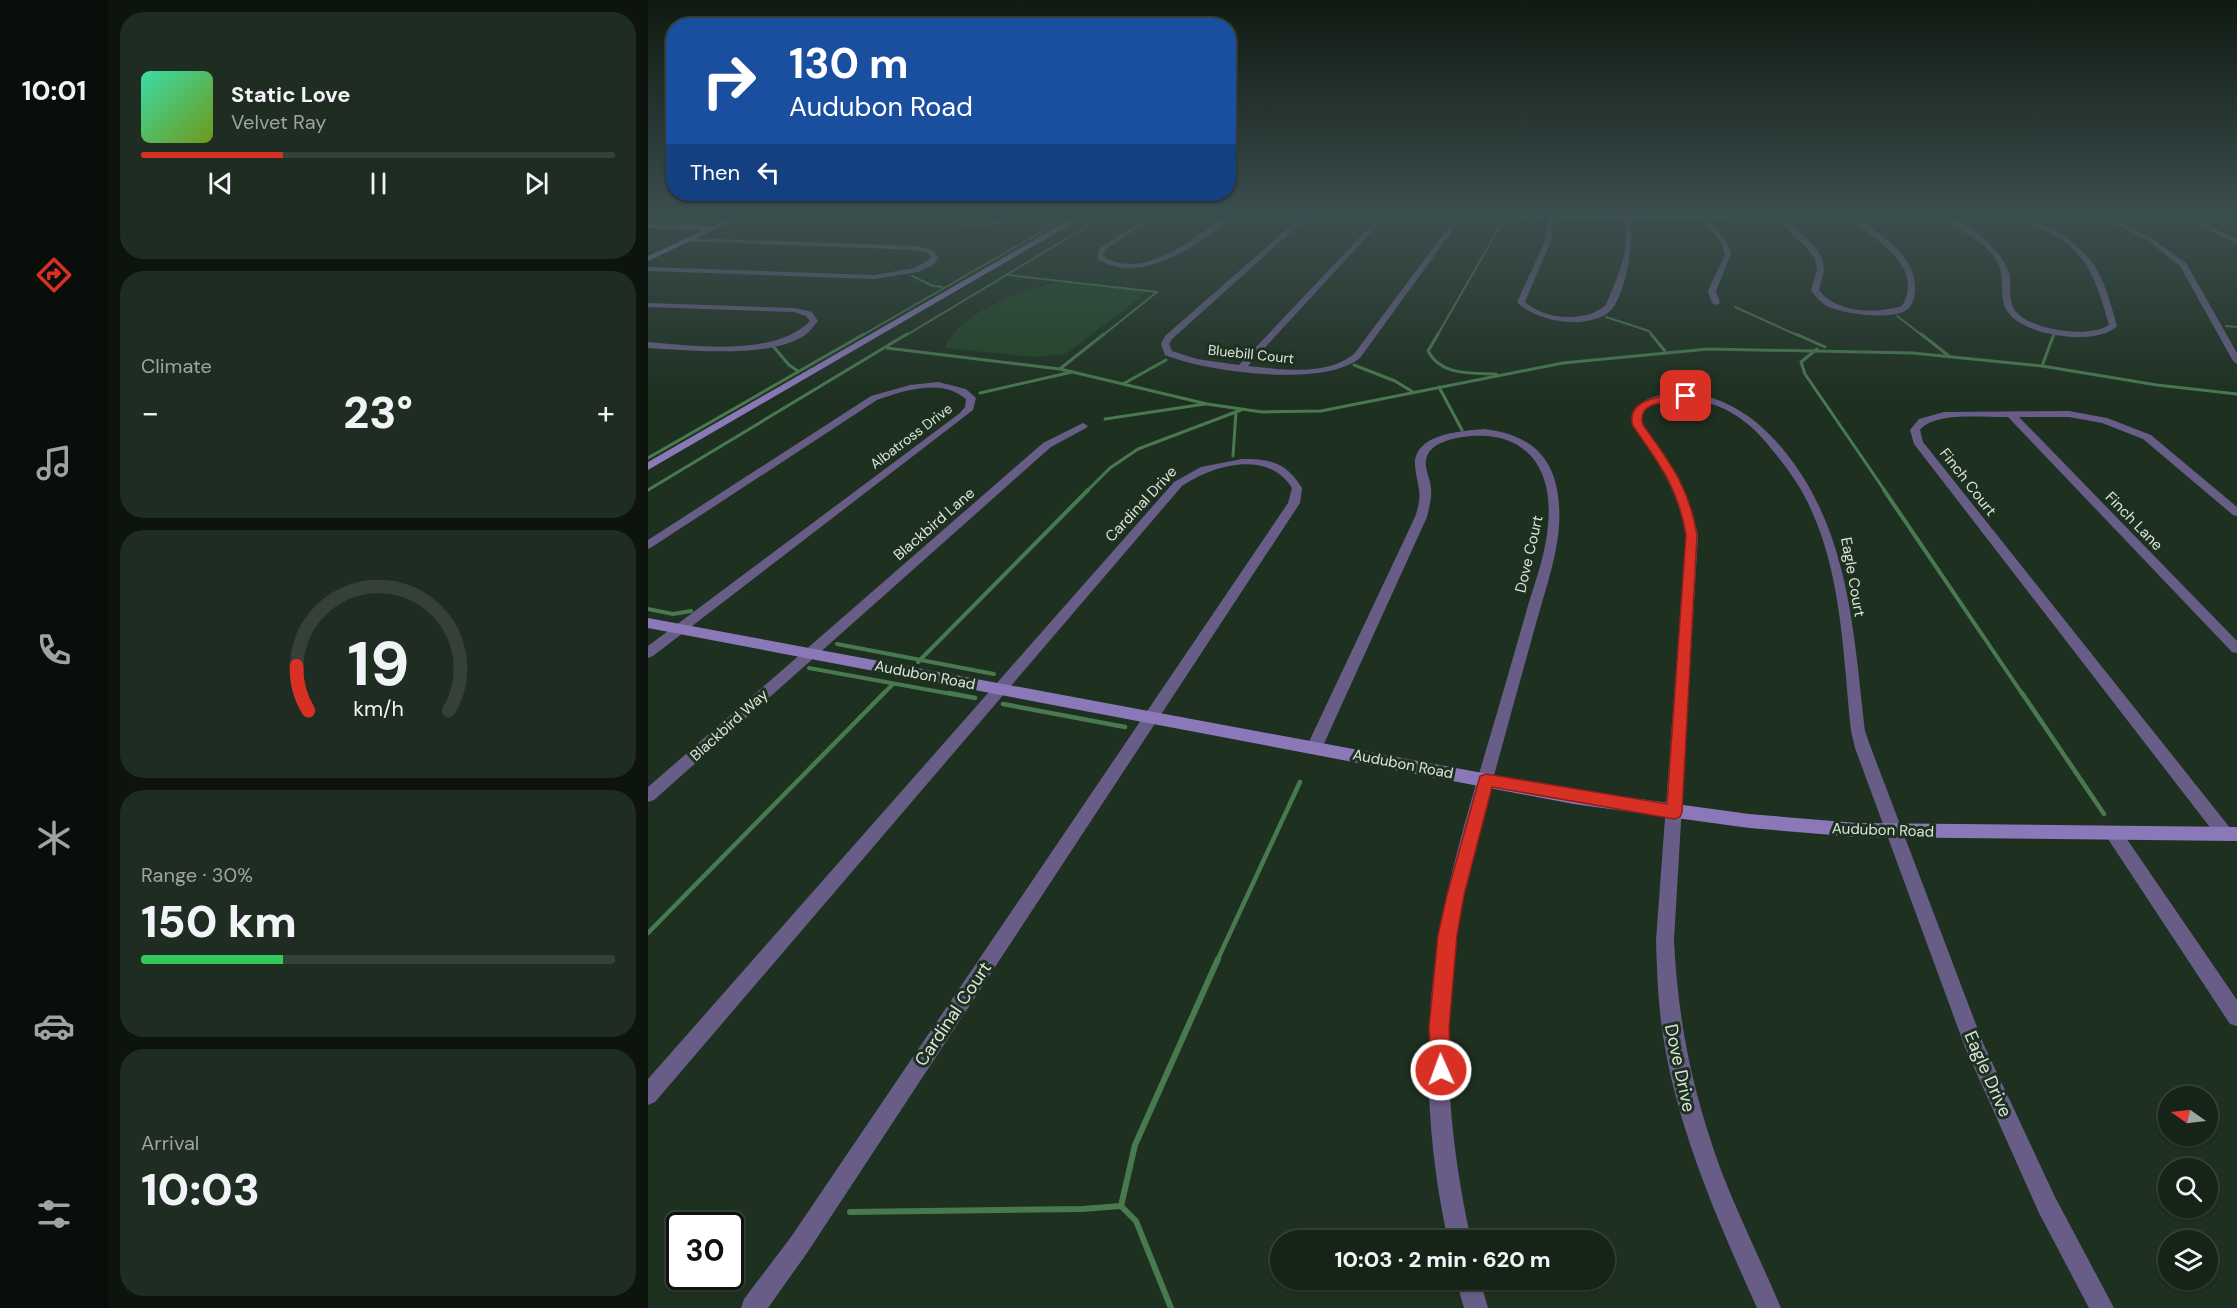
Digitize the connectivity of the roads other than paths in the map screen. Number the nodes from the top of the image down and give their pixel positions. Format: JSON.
{"nodes":[{"id":1,"x":975,"y":277,"type":"edge"},
{"id":2,"x":1237,"y":277,"type":"edge"},
{"id":3,"x":1326,"y":277,"type":"edge"},
{"id":4,"x":1414,"y":277,"type":"edge"},
{"id":5,"x":1532,"y":277,"type":"edge"},
{"id":6,"x":1618,"y":277,"type":"edge"},
{"id":7,"x":1718,"y":277,"type":"edge"},
{"id":8,"x":1819,"y":277,"type":"edge"},
{"id":9,"x":1910,"y":277,"type":"edge"},
{"id":10,"x":2006,"y":277,"type":"edge"},
{"id":11,"x":2099,"y":277,"type":"edge"},
{"id":12,"x":2190,"y":277,"type":"edge"},
{"id":13,"x":1716,"y":303,"type":"dead end"},
{"id":14,"x":648,"y":304,"type":"edge"},
{"id":15,"x":648,"y":345,"type":"edge"},
{"id":16,"x":2237,"y":361,"type":"edge"},
{"id":17,"x":1242,"y":367,"type":"junction"},
{"id":18,"x":2010,"y":414,"type":"junction"},
{"id":19,"x":1083,"y":426,"type":"dead end"},
{"id":20,"x":648,"y":467,"type":"edge"},
{"id":21,"x":2237,"y":513,"type":"edge"},
{"id":22,"x":648,"y":545,"type":"edge"},
{"id":23,"x":648,"y":623,"type":"edge"},
{"id":24,"x":679,"y":629,"type":"junction"},
{"id":25,"x":2237,"y":649,"type":"edge"},
{"id":26,"x":648,"y":653,"type":"edge"},
{"id":27,"x":810,"y":653,"type":"junction"},
{"id":28,"x":1000,"y":689,"type":"junction"},
{"id":29,"x":1151,"y":718,"type":"junction"},
{"id":30,"x":1314,"y":748,"type":"junction"},
{"id":31,"x":1486,"y":780,"type":"junction"},
{"id":32,"x":648,"y":796,"type":"edge"},
{"id":33,"x":1674,"y":812,"type":"junction"},
{"id":34,"x":1893,"y":831,"type":"junction"},
{"id":35,"x":2114,"y":834,"type":"junction"},
{"id":36,"x":2231,"y":834,"type":"edge"},
{"id":37,"x":2237,"y":1017,"type":"edge"},
{"id":38,"x":648,"y":1095,"type":"edge"},
{"id":39,"x":1457,"y":1230,"type":"edge"},
{"id":40,"x":1471,"y":1290,"type":"edge"},
{"id":41,"x":753,"y":1308,"type":"edge"},
{"id":42,"x":1476,"y":1308,"type":"edge"},
{"id":43,"x":1769,"y":1308,"type":"edge"},
{"id":44,"x":2102,"y":1308,"type":"edge"}],
"edges":[{"from":1,"to":20,"type":"street"},
{"from":2,"to":17,"type":"street","name":"Bluebill Court"},
{"from":3,"to":17,"type":"street"},
{"from":4,"to":17,"type":"street","name":"Bluebill Court"},
{"from":5,"to":6,"type":"street"},
{"from":7,"to":13,"type":"street"},
{"from":8,"to":9,"type":"street"},
{"from":10,"to":11,"type":"street"},
{"from":12,"to":16,"type":"street"},
{"from":14,"to":15,"type":"street"},
{"from":18,"to":21,"type":"street","name":"Finch Court"},
{"from":18,"to":25,"type":"street","name":"Finch Lane"},
{"from":18,"to":36,"type":"street","name":"Finch Court"},
{"from":19,"to":27,"type":"street","name":"Blackbird Lane"},
{"from":22,"to":24,"type":"street","name":"Albatross Drive"},
{"from":23,"to":24,"type":"street","name":"Audubon Road"},
{"from":24,"to":26,"type":"street"},
{"from":24,"to":27,"type":"street","name":"Audubon Road"},
{"from":27,"to":28,"type":"street","name":"Audubon Road"},
{"from":27,"to":32,"type":"street","name":"Blackbird Way"},
{"from":28,"to":29,"type":"street","name":"Audubon Road"},
{"from":28,"to":29,"type":"street","name":"Cardinal Drive"},
{"from":28,"to":38,"type":"street"},
{"from":29,"to":30,"type":"street","name":"Audubon Road"},
{"from":29,"to":41,"type":"street","name":"Cardinal Court"},
{"from":30,"to":31,"type":"street","name":"Audubon Road"},
{"from":30,"to":31,"type":"street","name":"Dove Court"},
{"from":31,"to":33,"type":"street","name":"Audubon Road"},
{"from":31,"to":39,"type":"street"},
{"from":33,"to":34,"type":"street","name":"Audubon Road"},
{"from":33,"to":34,"type":"street","name":"Eagle Court"},
{"from":33,"to":43,"type":"street","name":"Dove Drive"},
{"from":34,"to":35,"type":"street","name":"Audubon Road"},
{"from":34,"to":44,"type":"street","name":"Eagle Drive"},
{"from":35,"to":36,"type":"street","name":"Audubon Road"},
{"from":35,"to":37,"type":"street"},
{"from":40,"to":42,"type":"street"}]}
